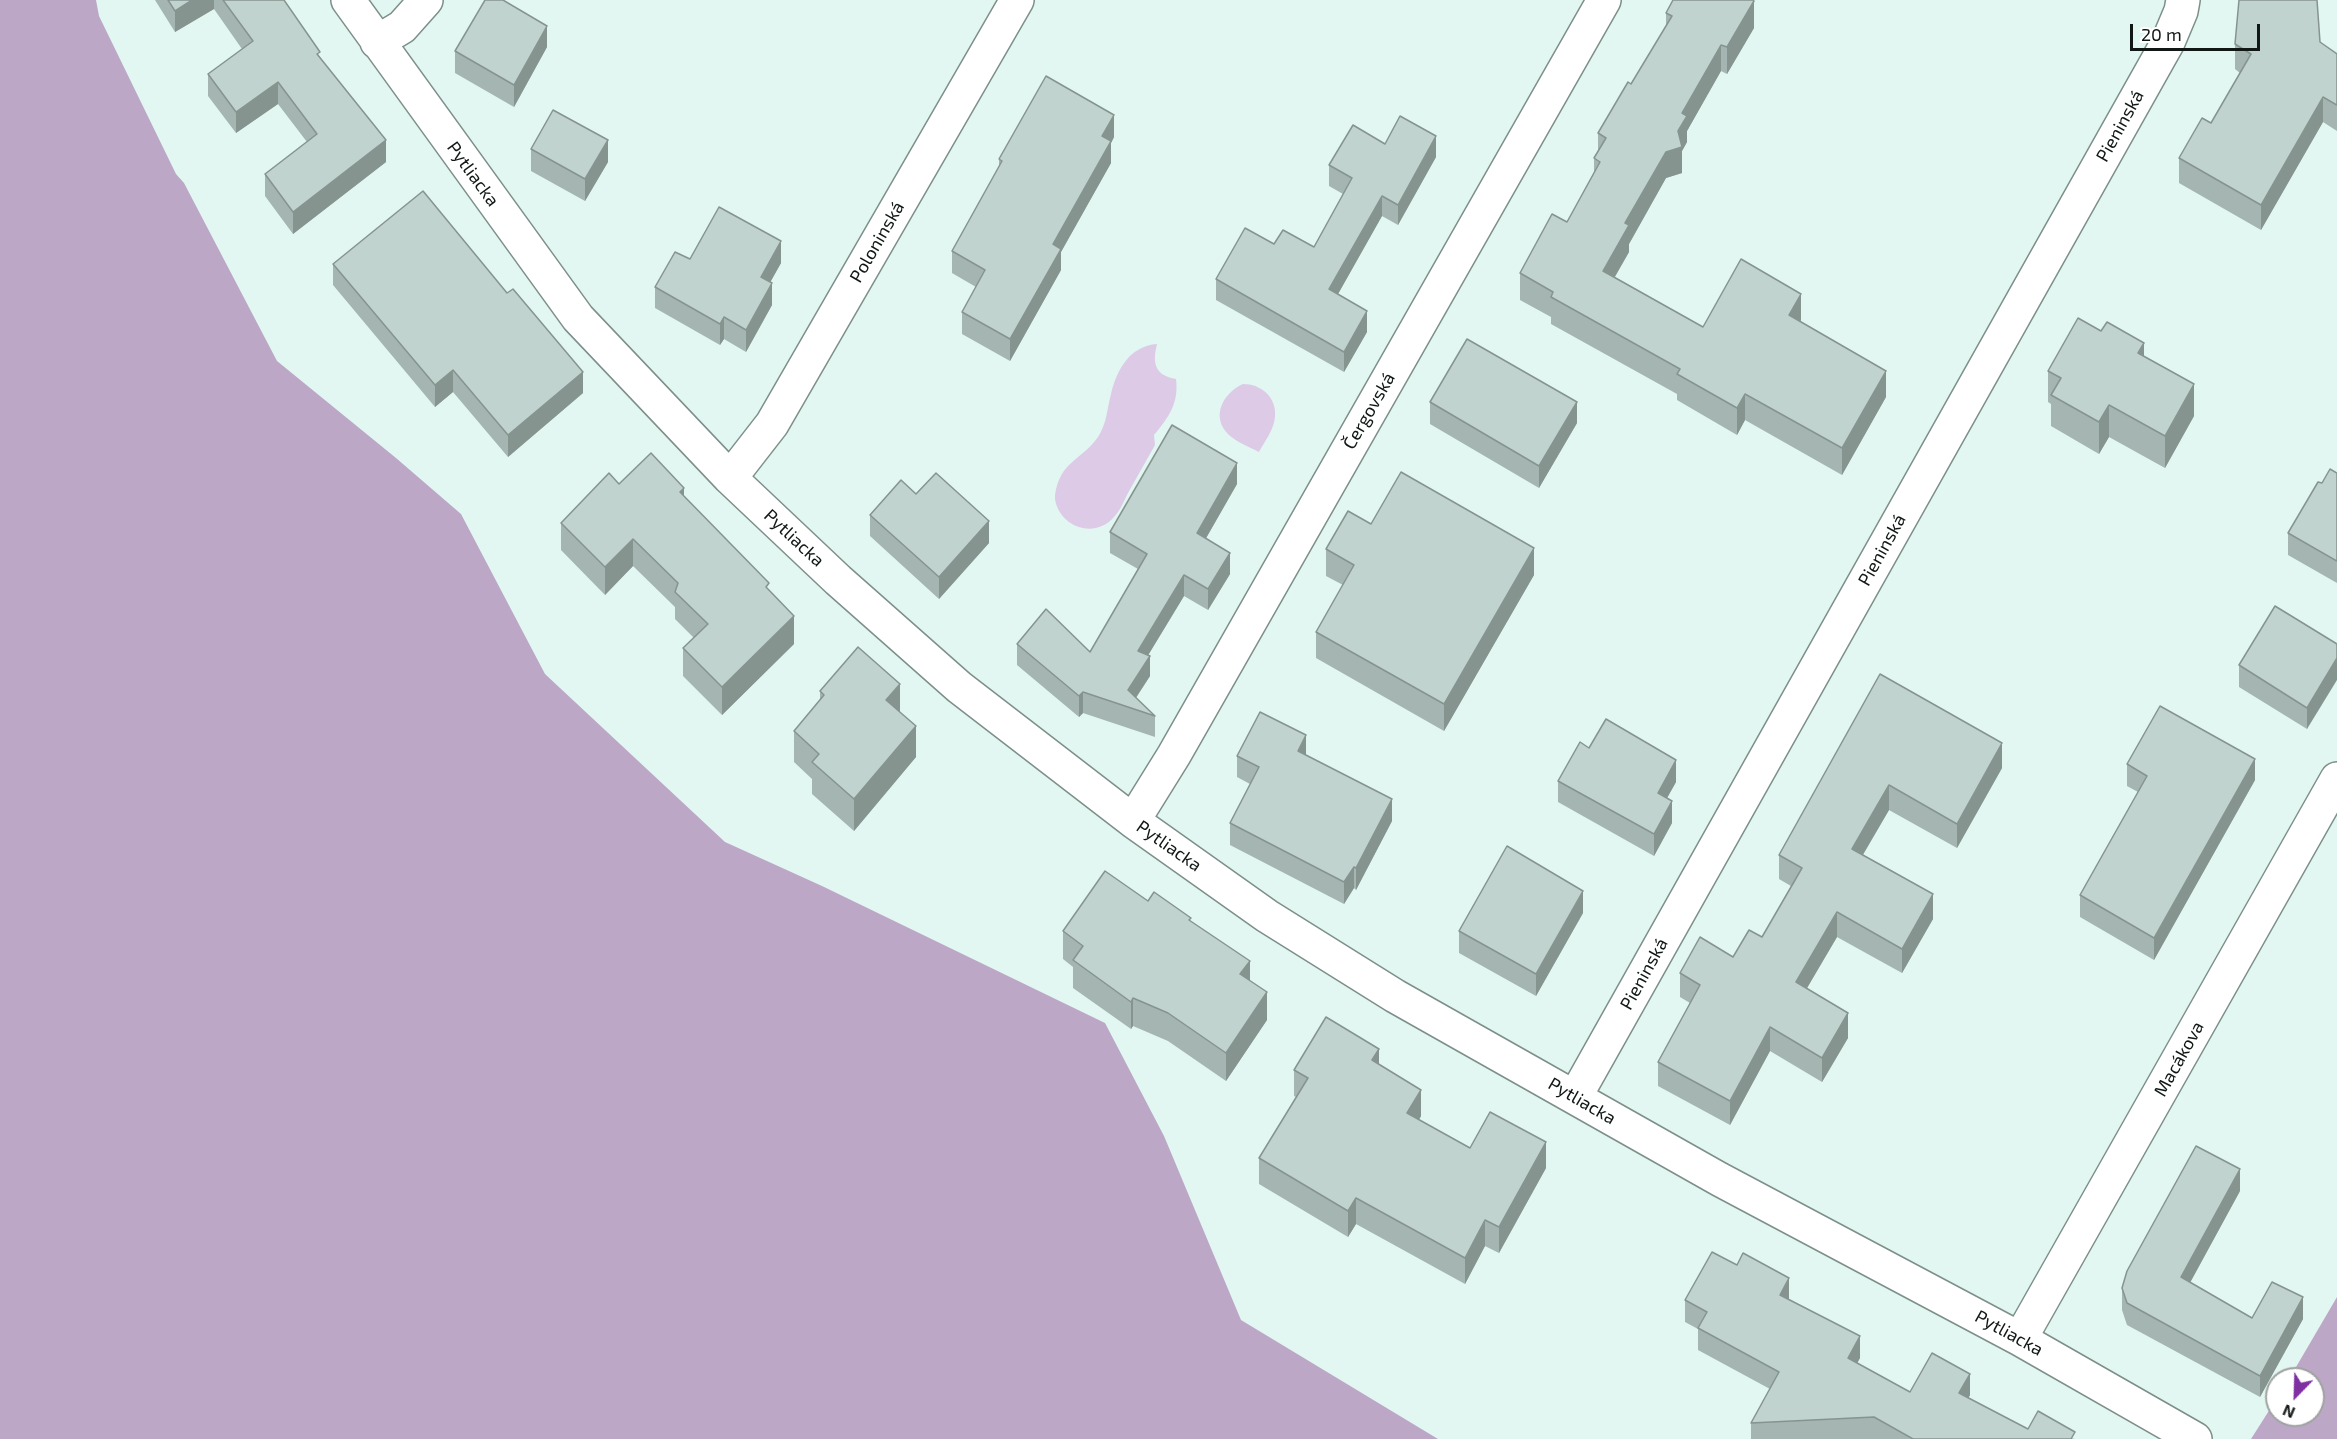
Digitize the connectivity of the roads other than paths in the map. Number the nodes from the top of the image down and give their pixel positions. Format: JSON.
{"nodes":[{"id":1,"x":348,"y":0,"type":"edge"},
{"id":2,"x":426,"y":0,"type":"edge"},
{"id":3,"x":1017,"y":0,"type":"edge"},
{"id":4,"x":1604,"y":0,"type":"edge"},
{"id":5,"x":2183,"y":0,"type":"edge"},
{"id":6,"x":377,"y":42,"type":"junction"},
{"id":7,"x":730,"y":477,"type":"junction"},
{"id":8,"x":2337,"y":779,"type":"edge"},
{"id":9,"x":1133,"y":821,"type":"junction"},
{"id":10,"x":1575,"y":1097,"type":"junction"},
{"id":11,"x":2020,"y":1339,"type":"junction"},
{"id":12,"x":2195,"y":1439,"type":"edge"}],
"edges":[{"from":1,"to":6,"type":"street","name":"Pytliacka"},
{"from":2,"to":6,"type":"street"},
{"from":3,"to":7,"type":"street","name":"Poloninská"},
{"from":4,"to":9,"type":"street","name":"Čergovská"},
{"from":5,"to":10,"type":"street","name":"Pieninská"},
{"from":6,"to":7,"type":"street","name":"Pytliacka"},
{"from":7,"to":9,"type":"street","name":"Pytliacka"},
{"from":8,"to":11,"type":"street","name":"Macákova"},
{"from":9,"to":10,"type":"street","name":"Pytliacka"},
{"from":10,"to":11,"type":"street","name":"Pytliacka"},
{"from":11,"to":12,"type":"street","name":"Pytliacka"}]}
